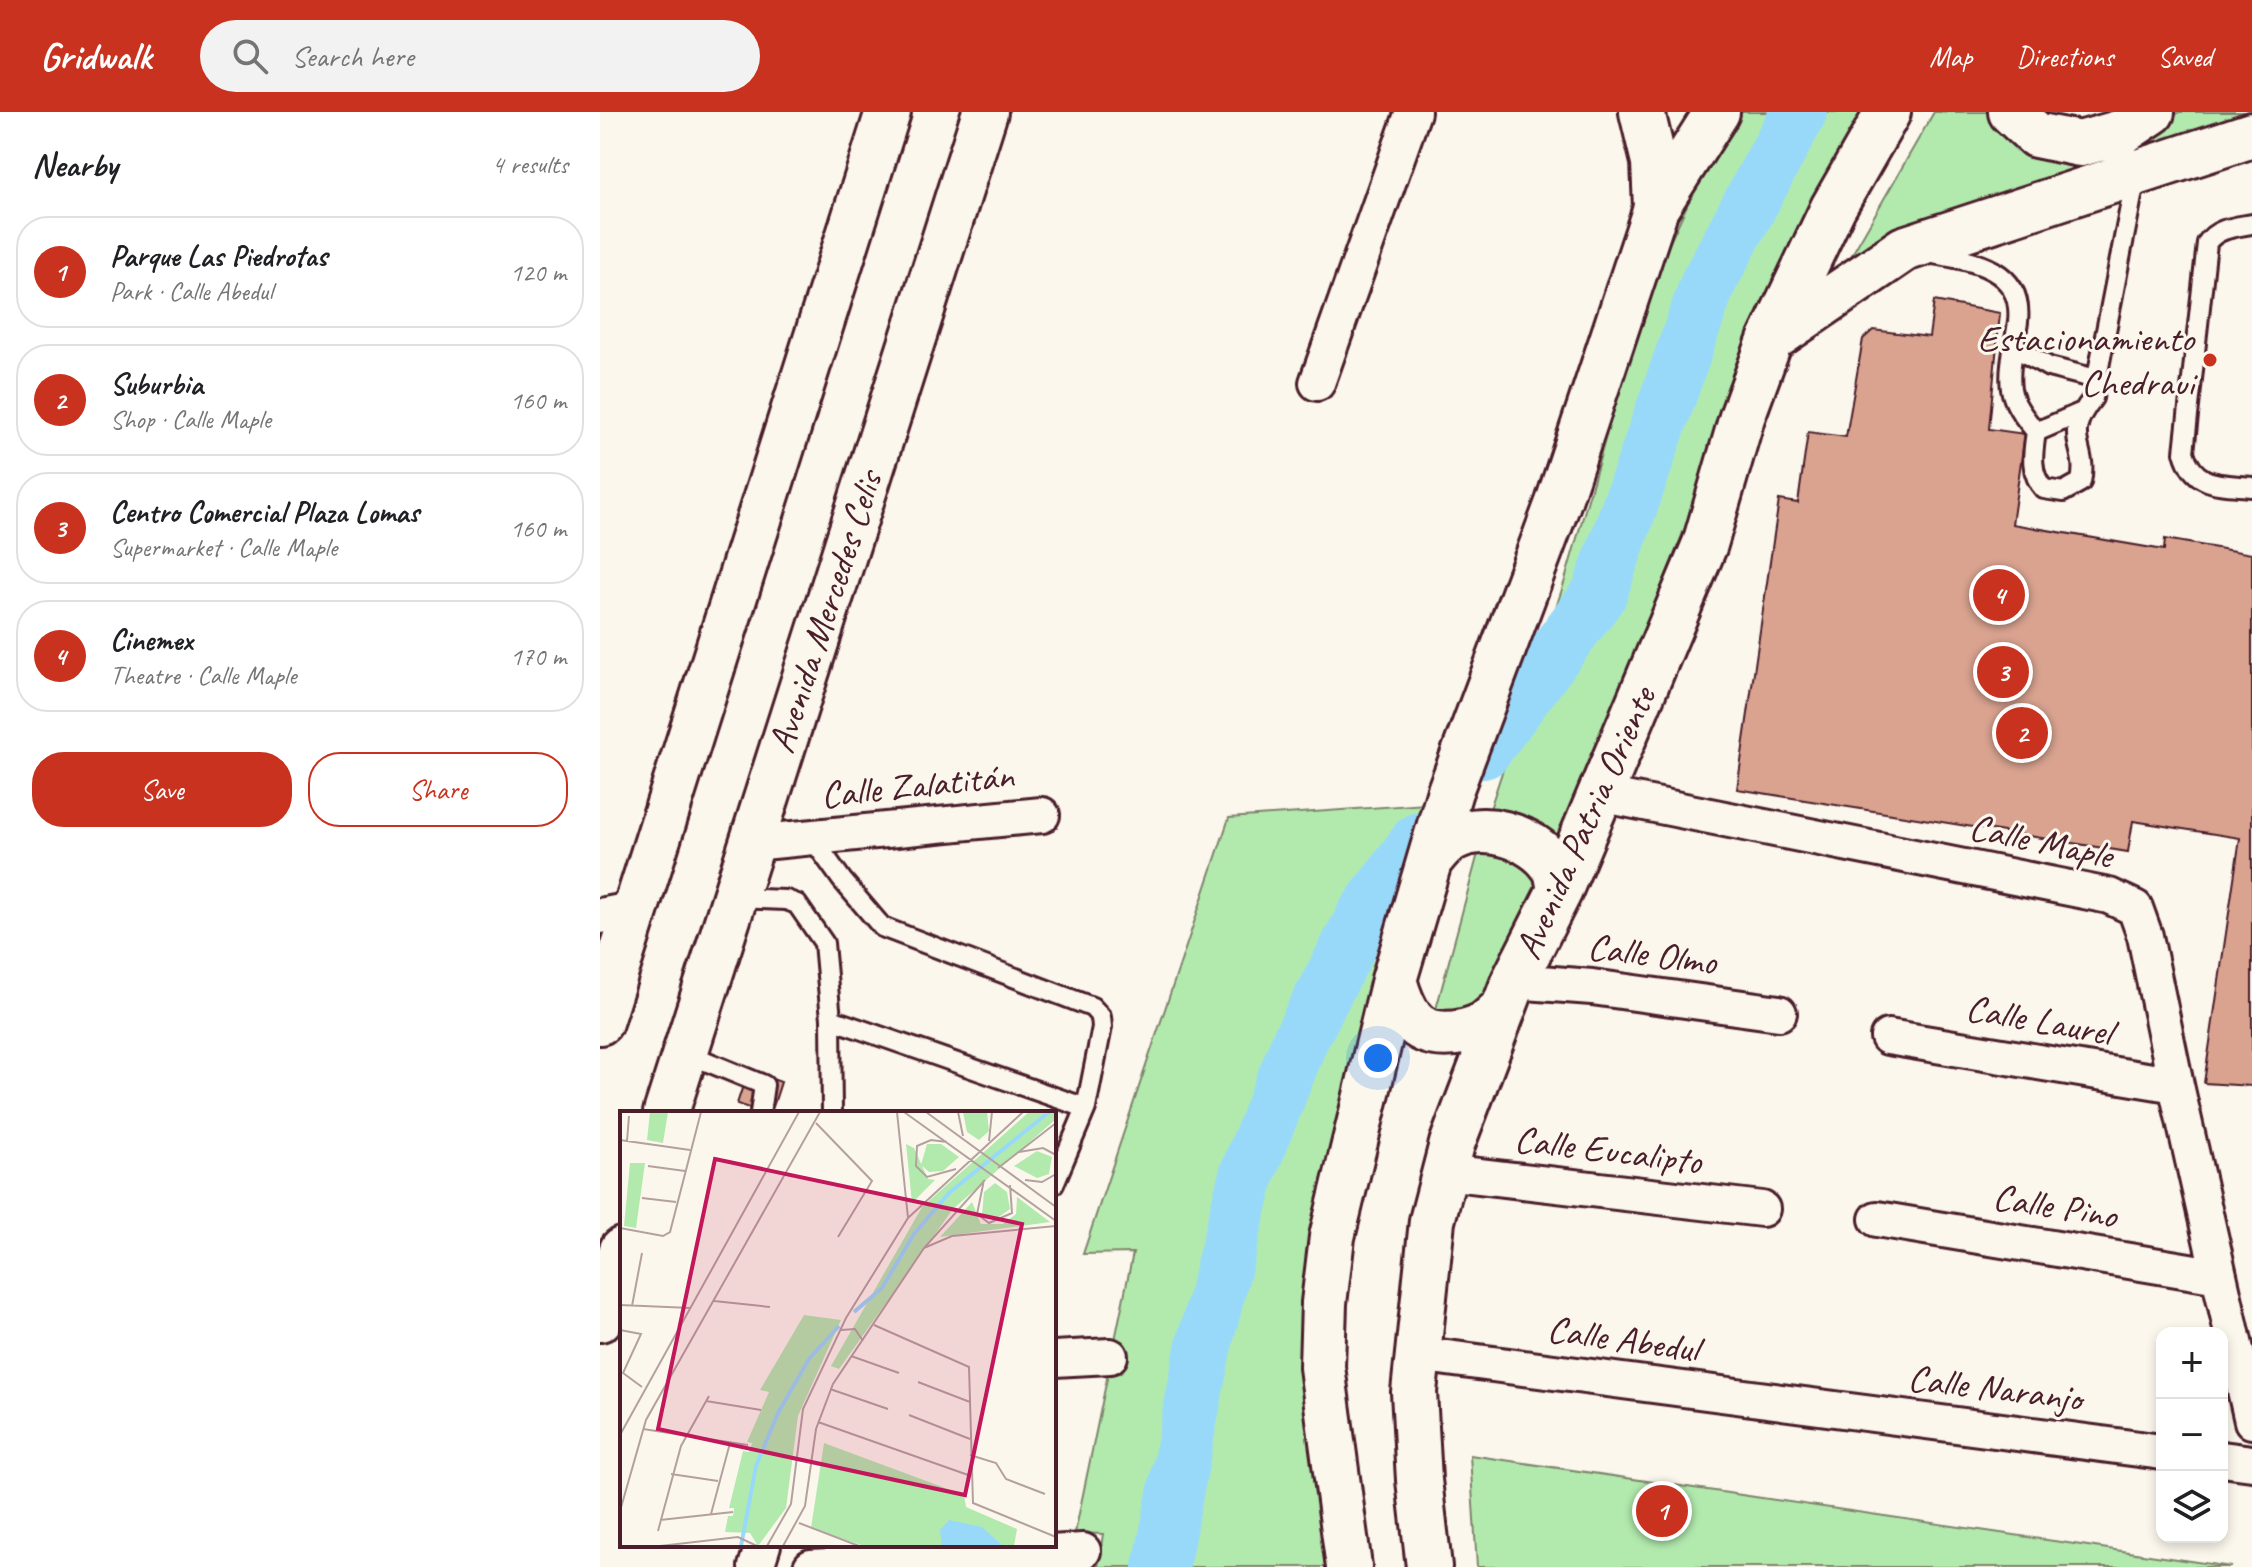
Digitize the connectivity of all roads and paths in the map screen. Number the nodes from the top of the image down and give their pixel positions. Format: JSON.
{"nodes":[{"id":1,"x":888,"y":112,"type":"edge"},
{"id":2,"x":985,"y":112,"type":"edge"},
{"id":3,"x":1413,"y":112,"type":"edge"},
{"id":4,"x":1642,"y":112,"type":"edge"},
{"id":5,"x":1717,"y":112,"type":"edge"},
{"id":6,"x":1888,"y":112,"type":"edge"},
{"id":7,"x":2011,"y":112,"type":"edge"},
{"id":8,"x":2152,"y":112,"type":"edge"},
{"id":9,"x":2252,"y":135,"type":"edge"},
{"id":10,"x":2136,"y":173,"type":"junction"},
{"id":11,"x":1656,"y":208,"type":"junction"},
{"id":12,"x":2252,"y":224,"type":"edge"},
{"id":13,"x":1904,"y":249,"type":"junction"},
{"id":14,"x":1770,"y":341,"type":"junction"},
{"id":15,"x":2014,"y":347,"type":"junction"},
{"id":16,"x":2096,"y":379,"type":"junction"},
{"id":17,"x":1317,"y":383,"type":"dead end"},
{"id":18,"x":2080,"y":413,"type":"junction"},
{"id":19,"x":2036,"y":432,"type":"junction"},
{"id":20,"x":2252,"y":487,"type":"edge"},
{"id":21,"x":1600,"y":794,"type":"junction"},
{"id":22,"x":1042,"y":815,"type":"dead end"},
{"id":23,"x":812,"y":838,"type":"junction"},
{"id":24,"x":752,"y":843,"type":"junction"},
{"id":25,"x":1430,"y":860,"type":"junction"},
{"id":26,"x":1560,"y":890,"type":"junction"},
{"id":27,"x":734,"y":898,"type":"junction"},
{"id":28,"x":619,"y":912,"type":"edge"},
{"id":29,"x":1394,"y":980,"type":"junction"},
{"id":30,"x":1508,"y":995,"type":"junction"},
{"id":31,"x":603,"y":1007,"type":"edge"},
{"id":32,"x":1779,"y":1013,"type":"dead end"},
{"id":33,"x":831,"y":1019,"type":"junction"},
{"id":34,"x":1888,"y":1037,"type":"dead end"},
{"id":35,"x":685,"y":1052,"type":"junction"},
{"id":36,"x":2176,"y":1085,"type":"junction"},
{"id":37,"x":1086,"y":1108,"type":"junction"},
{"id":38,"x":667,"y":1111,"type":"edge"},
{"id":39,"x":760,"y":1111,"type":"edge"},
{"id":40,"x":832,"y":1111,"type":"edge"},
{"id":41,"x":1445,"y":1172,"type":"junction"},
{"id":42,"x":1056,"y":1179,"type":"edge"},
{"id":43,"x":1762,"y":1209,"type":"dead end"},
{"id":44,"x":1877,"y":1219,"type":"dead end"},
{"id":45,"x":620,"y":1256,"type":"edge"},
{"id":46,"x":2219,"y":1276,"type":"junction"},
{"id":47,"x":600,"y":1319,"type":"edge"},
{"id":48,"x":1417,"y":1354,"type":"junction"},
{"id":49,"x":1110,"y":1356,"type":"dead end"},
{"id":50,"x":2245,"y":1357,"type":"edge"},
{"id":51,"x":1056,"y":1359,"type":"edge"},
{"id":52,"x":1817,"y":1407,"type":"joint"},
{"id":53,"x":2252,"y":1421,"type":"edge"},
{"id":54,"x":2156,"y":1451,"type":"edge"},
{"id":55,"x":2228,"y":1460,"type":"edge"},
{"id":56,"x":2252,"y":1463,"type":"edge"},
{"id":57,"x":762,"y":1547,"type":"edge"},
{"id":58,"x":1083,"y":1551,"type":"dead end"},
{"id":59,"x":984,"y":1562,"type":"edge"},
{"id":60,"x":756,"y":1567,"type":"edge"},
{"id":61,"x":811,"y":1567,"type":"edge"},
{"id":62,"x":1349,"y":1567,"type":"edge"},
{"id":63,"x":1429,"y":1567,"type":"edge"}],
"edges":[{"from":1,"to":28,"type":"street"},
{"from":2,"to":24,"type":"street","name":"Avenida Mercedes Celis"},
{"from":3,"to":17,"type":"street"},
{"from":4,"to":11,"type":"street"},
{"from":5,"to":11,"type":"street"},
{"from":6,"to":14,"type":"street","name":"Avenida Patria Oriente"},
{"from":7,"to":8,"type":"street"},
{"from":9,"to":10,"type":"street"},
{"from":10,"to":13,"type":"street"},
{"from":10,"to":16,"type":"lane"},
{"from":11,"to":25,"type":"street"},
{"from":12,"to":20,"type":"lane"},
{"from":13,"to":14,"type":"street"},
{"from":13,"to":15,"type":"lane"},
{"from":14,"to":21,"type":"street","name":"Avenida Patria Oriente"},
{"from":15,"to":16,"type":"lane"},
{"from":15,"to":19,"type":"lane"},
{"from":16,"to":18,"type":"lane"},
{"from":18,"to":19,"type":"lane"},
{"from":18,"to":19,"type":"lane"},
{"from":21,"to":26,"type":"street","name":"Avenida Patria Oriente"},
{"from":21,"to":36,"type":"street","name":"Calle Maple"},
{"from":22,"to":23,"type":"street","name":"Calle Zalatitán"},
{"from":23,"to":24,"type":"street","name":"Calle Zalatitán"},
{"from":23,"to":37,"type":"lane"},
{"from":24,"to":27,"type":"street","name":"Avenida Mercedes Celis"},
{"from":25,"to":26,"type":"street"},
{"from":25,"to":29,"type":"street"},
{"from":26,"to":30,"type":"street","name":"Avenida Patria Oriente"},
{"from":27,"to":33,"type":"lane"},
{"from":27,"to":35,"type":"street","name":"Avenida Mercedes Celis"},
{"from":28,"to":31,"type":"street"},
{"from":29,"to":30,"type":"street"},
{"from":29,"to":62,"type":"street"},
{"from":30,"to":32,"type":"street","name":"Calle Olmo"},
{"from":30,"to":41,"type":"street","name":"Avenida Patria Oriente"},
{"from":33,"to":37,"type":"lane"},
{"from":33,"to":40,"type":"lane"},
{"from":34,"to":36,"type":"street","name":"Calle Laurel"},
{"from":35,"to":38,"type":"street","name":"Avenida Mercedes Celis"},
{"from":35,"to":39,"type":"lane"},
{"from":36,"to":46,"type":"street","name":"Calle Maple"},
{"from":37,"to":42,"type":"lane"},
{"from":41,"to":43,"type":"street","name":"Calle Eucalipto"},
{"from":41,"to":48,"type":"street","name":"Avenida Patria Oriente"},
{"from":44,"to":46,"type":"street","name":"Calle Pino"},
{"from":45,"to":47,"type":"street"},
{"from":46,"to":50,"type":"street","name":"Calle Maple"},
{"from":48,"to":52,"type":"street","name":"Calle Abedul"},
{"from":48,"to":63,"type":"street","name":"Avenida Patria Oriente"},
{"from":49,"to":51,"type":"street"},
{"from":50,"to":53,"type":"street","name":"Calle Maple"},
{"from":52,"to":54,"type":"street","name":"Calle Naranjo"},
{"from":55,"to":56,"type":"street"},
{"from":57,"to":60,"type":"street"},
{"from":58,"to":59,"type":"street"},
{"from":59,"to":61,"type":"street"}]}
